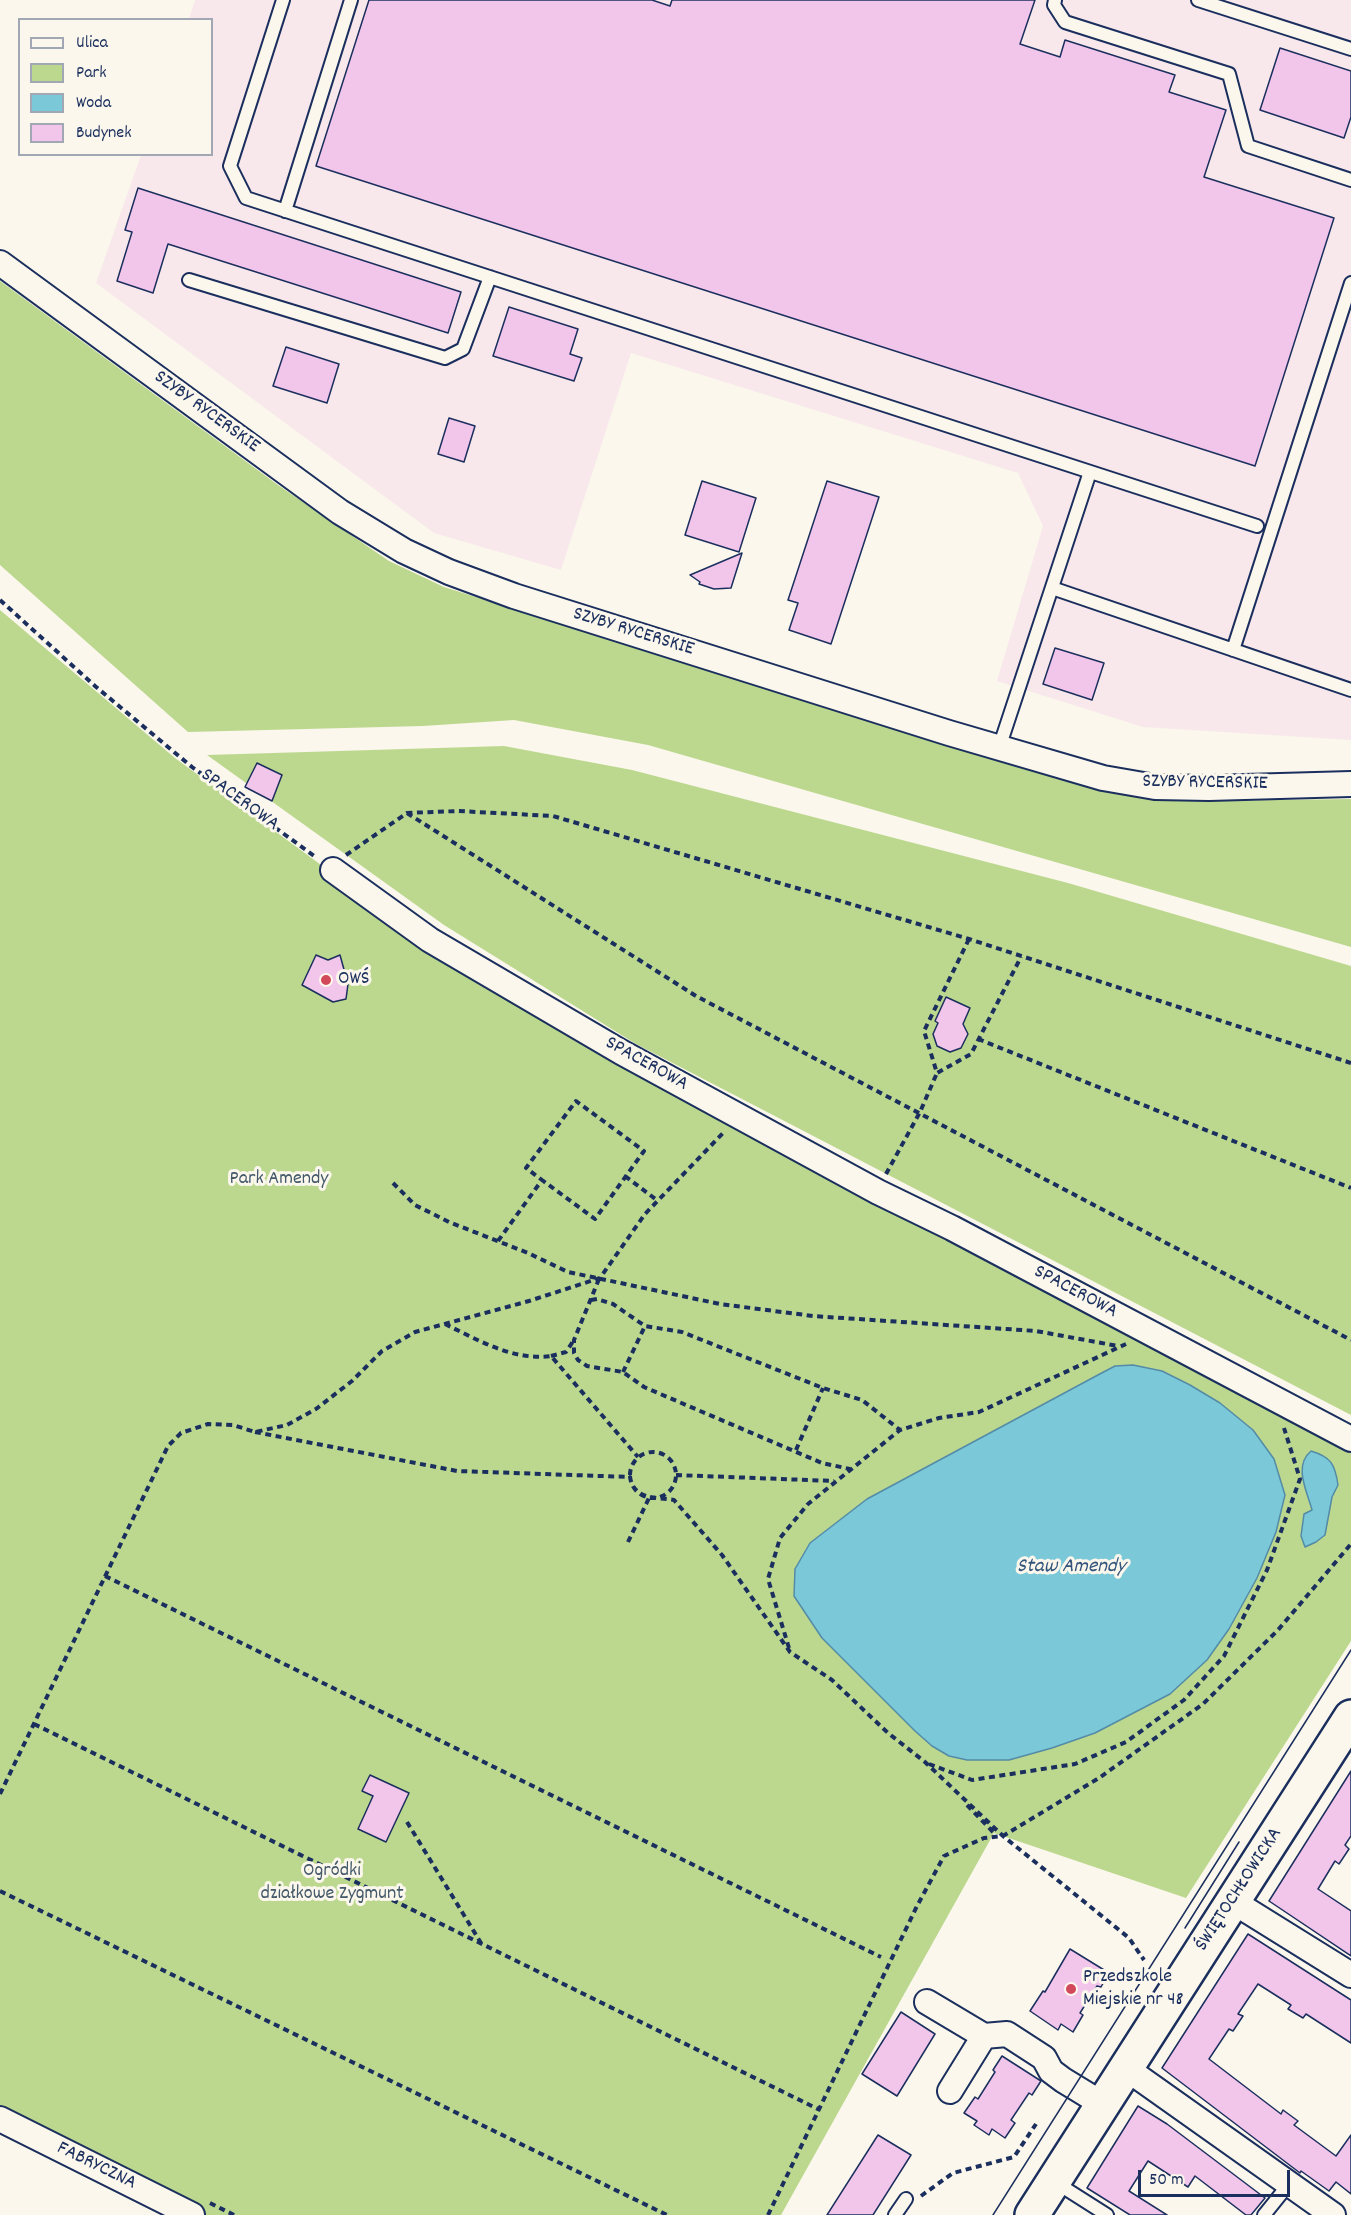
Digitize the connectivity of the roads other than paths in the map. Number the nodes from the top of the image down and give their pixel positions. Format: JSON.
{"nodes":[{"id":1,"x":283,"y":0,"type":"edge"},
{"id":2,"x":351,"y":0,"type":"edge"},
{"id":3,"x":1055,"y":0,"type":"edge"},
{"id":4,"x":1198,"y":0,"type":"edge"},
{"id":5,"x":1351,"y":49,"type":"edge"},
{"id":6,"x":1351,"y":180,"type":"edge"},
{"id":7,"x":285,"y":211,"type":"junction"},
{"id":8,"x":0,"y":263,"type":"edge"},
{"id":9,"x":490,"y":277,"type":"junction"},
{"id":10,"x":189,"y":280,"type":"dead end"},
{"id":11,"x":1351,"y":283,"type":"edge"},
{"id":12,"x":1090,"y":472,"type":"junction"},
{"id":13,"x":1257,"y":526,"type":"dead end"},
{"id":14,"x":1052,"y":588,"type":"junction"},
{"id":15,"x":1233,"y":650,"type":"junction"},
{"id":16,"x":1351,"y":690,"type":"edge"},
{"id":17,"x":999,"y":748,"type":"junction"},
{"id":18,"x":1351,"y":784,"type":"edge"},
{"id":19,"x":333,"y":870,"type":"road end"},
{"id":20,"x":1351,"y":1439,"type":"edge"},
{"id":21,"x":1347,"y":1732,"type":"edge"},
{"id":22,"x":1232,"y":1901,"type":"junction"},
{"id":23,"x":1351,"y":1975,"type":"edge"},
{"id":24,"x":927,"y":2002,"type":"dead end"},
{"id":25,"x":984,"y":2036,"type":"junction"},
{"id":26,"x":1127,"y":2069,"type":"junction"},
{"id":27,"x":950,"y":2091,"type":"dead end"},
{"id":28,"x":1104,"y":2105,"type":"junction"},
{"id":29,"x":0,"y":2119,"type":"edge"},
{"id":30,"x":1053,"y":2182,"type":"junction"},
{"id":31,"x":1289,"y":2184,"type":"junction"},
{"id":32,"x":906,"y":2199,"type":"road end"},
{"id":33,"x":184,"y":2213,"type":"edge"},
{"id":34,"x":896,"y":2215,"type":"edge"},
{"id":35,"x":1032,"y":2215,"type":"edge"},
{"id":36,"x":1107,"y":2215,"type":"edge"},
{"id":37,"x":1264,"y":2215,"type":"edge"},
{"id":38,"x":1334,"y":2215,"type":"edge"}],
"edges":[{"from":1,"to":7,"type":"lane"},
{"from":2,"to":7,"type":"lane"},
{"from":3,"to":6,"type":"lane"},
{"from":4,"to":5,"type":"lane"},
{"from":7,"to":9,"type":"lane"},
{"from":8,"to":17,"type":"street","name":"SZYBY RYCERSKIE"},
{"from":9,"to":10,"type":"lane"},
{"from":9,"to":12,"type":"lane"},
{"from":11,"to":15,"type":"lane"},
{"from":12,"to":13,"type":"lane"},
{"from":12,"to":14,"type":"lane"},
{"from":14,"to":15,"type":"lane"},
{"from":14,"to":17,"type":"lane"},
{"from":15,"to":16,"type":"lane"},
{"from":17,"to":18,"type":"street","name":"SZYBY RYCERSKIE"},
{"from":19,"to":20,"type":"street","name":"SPACEROWA"},
{"from":21,"to":22,"type":"main road","name":"ŚWIĘTOCHŁOWICKA"},
{"from":22,"to":23,"type":"street"},
{"from":22,"to":26,"type":"main road","name":"ŚWIĘTOCHŁOWICKA"},
{"from":24,"to":25,"type":"street"},
{"from":25,"to":27,"type":"street"},
{"from":25,"to":28,"type":"street"},
{"from":26,"to":28,"type":"main road","name":"ŚWIĘTOCHŁOWICKA"},
{"from":26,"to":31,"type":"street"},
{"from":28,"to":30,"type":"main road","name":"ŚWIĘTOCHŁOWICKA"},
{"from":29,"to":33,"type":"street","name":"FABRYCZNA"},
{"from":30,"to":35,"type":"main road","name":"ŚWIĘTOCHŁOWICKA"},
{"from":30,"to":36,"type":"lane"},
{"from":31,"to":37,"type":"lane"},
{"from":31,"to":38,"type":"street"},
{"from":32,"to":34,"type":"lane"}]}
